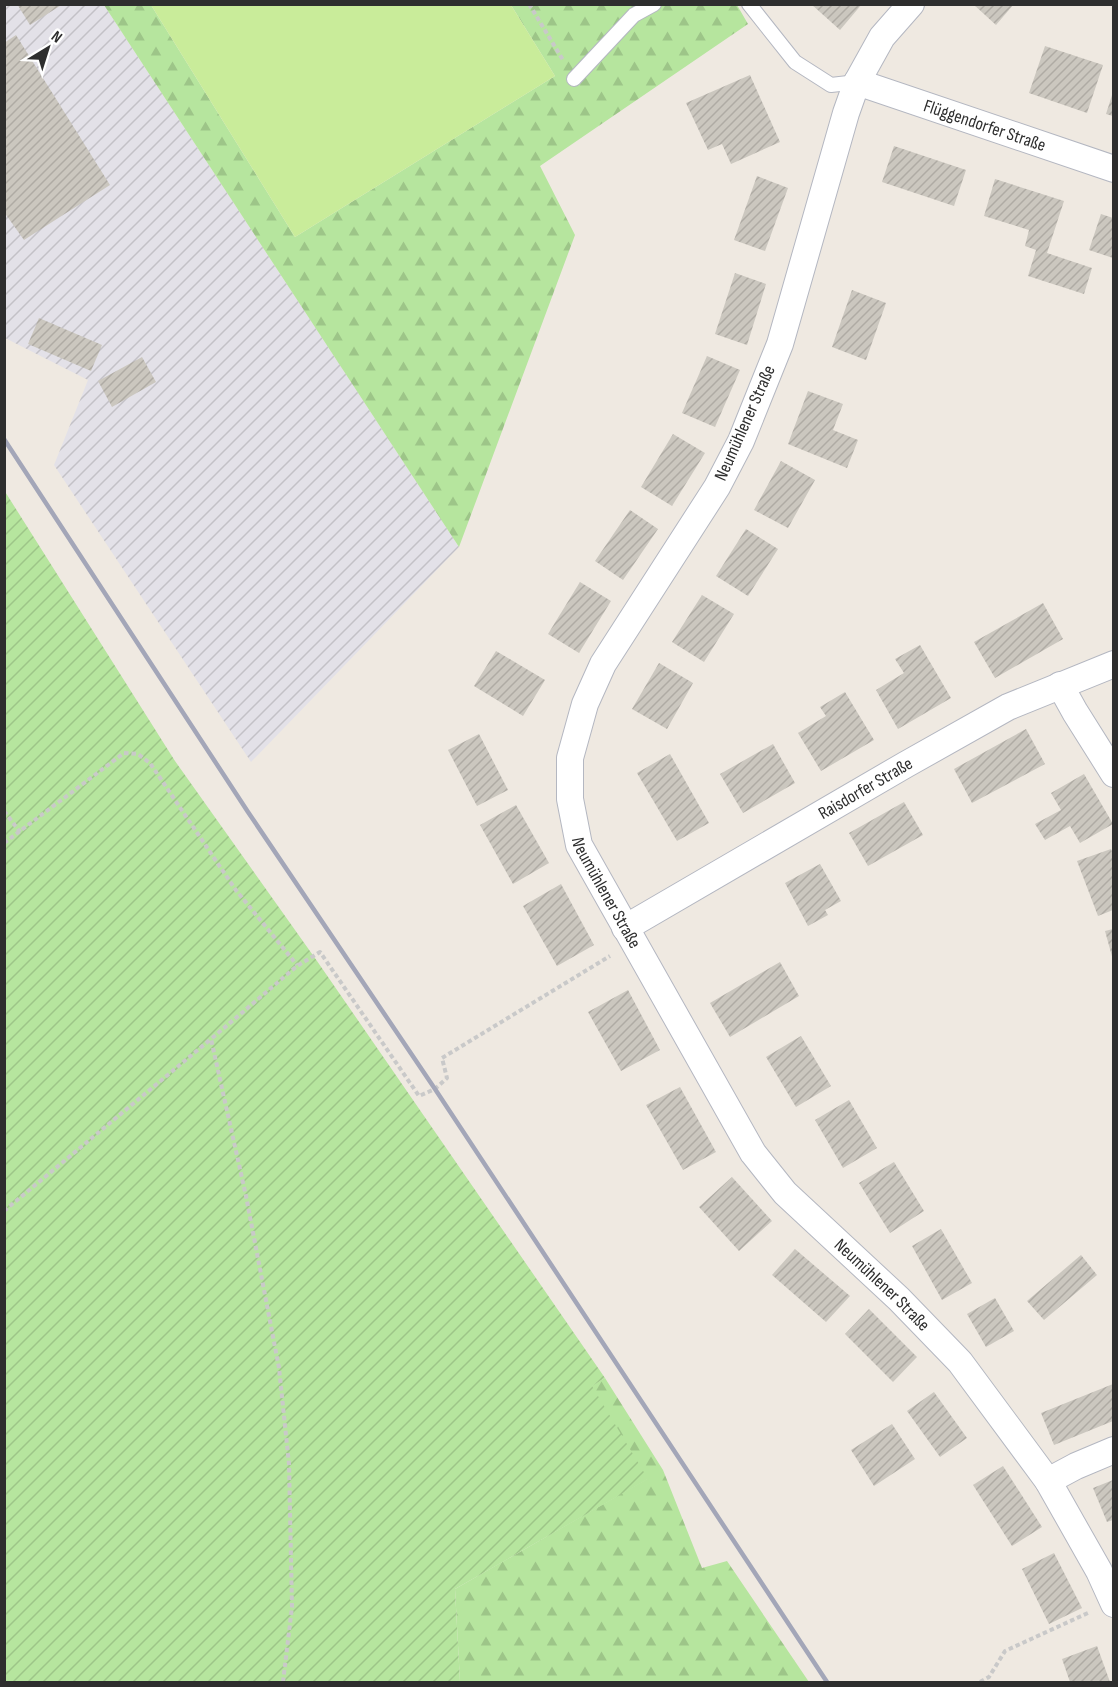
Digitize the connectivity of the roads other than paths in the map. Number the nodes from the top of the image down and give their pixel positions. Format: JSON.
{"nodes":[{"id":1,"x":654,"y":4,"type":"edge"},
{"id":2,"x":749,"y":4,"type":"edge"},
{"id":3,"x":911,"y":4,"type":"edge"},
{"id":4,"x":574,"y":79,"type":"road end"},
{"id":5,"x":857,"y":82,"type":"junction"},
{"id":6,"x":1113,"y":169,"type":"edge"},
{"id":7,"x":1113,"y":664,"type":"edge"},
{"id":8,"x":1060,"y":685,"type":"junction"},
{"id":9,"x":1113,"y":774,"type":"edge"},
{"id":10,"x":629,"y":934,"type":"junction"},
{"id":11,"x":1113,"y":1450,"type":"edge"},
{"id":12,"x":1048,"y":1481,"type":"junction"},
{"id":13,"x":1104,"y":1607,"type":"edge"}],
"edges":[{"from":1,"to":4,"type":"lane"},
{"from":2,"to":5,"type":"lane"},
{"from":3,"to":5,"type":"street","name":"Neumühlener Straße"},
{"from":5,"to":6,"type":"street","name":"Flüggendorfer Straße"},
{"from":5,"to":10,"type":"street","name":"Neumühlener Straße"},
{"from":7,"to":8,"type":"street","name":"Raisdorfer Straße"},
{"from":8,"to":9,"type":"street"},
{"from":8,"to":10,"type":"street","name":"Raisdorfer Straße"},
{"from":10,"to":12,"type":"street","name":"Neumühlener Straße"},
{"from":11,"to":12,"type":"street"},
{"from":12,"to":13,"type":"street","name":"Neumühlener Straße"}]}
